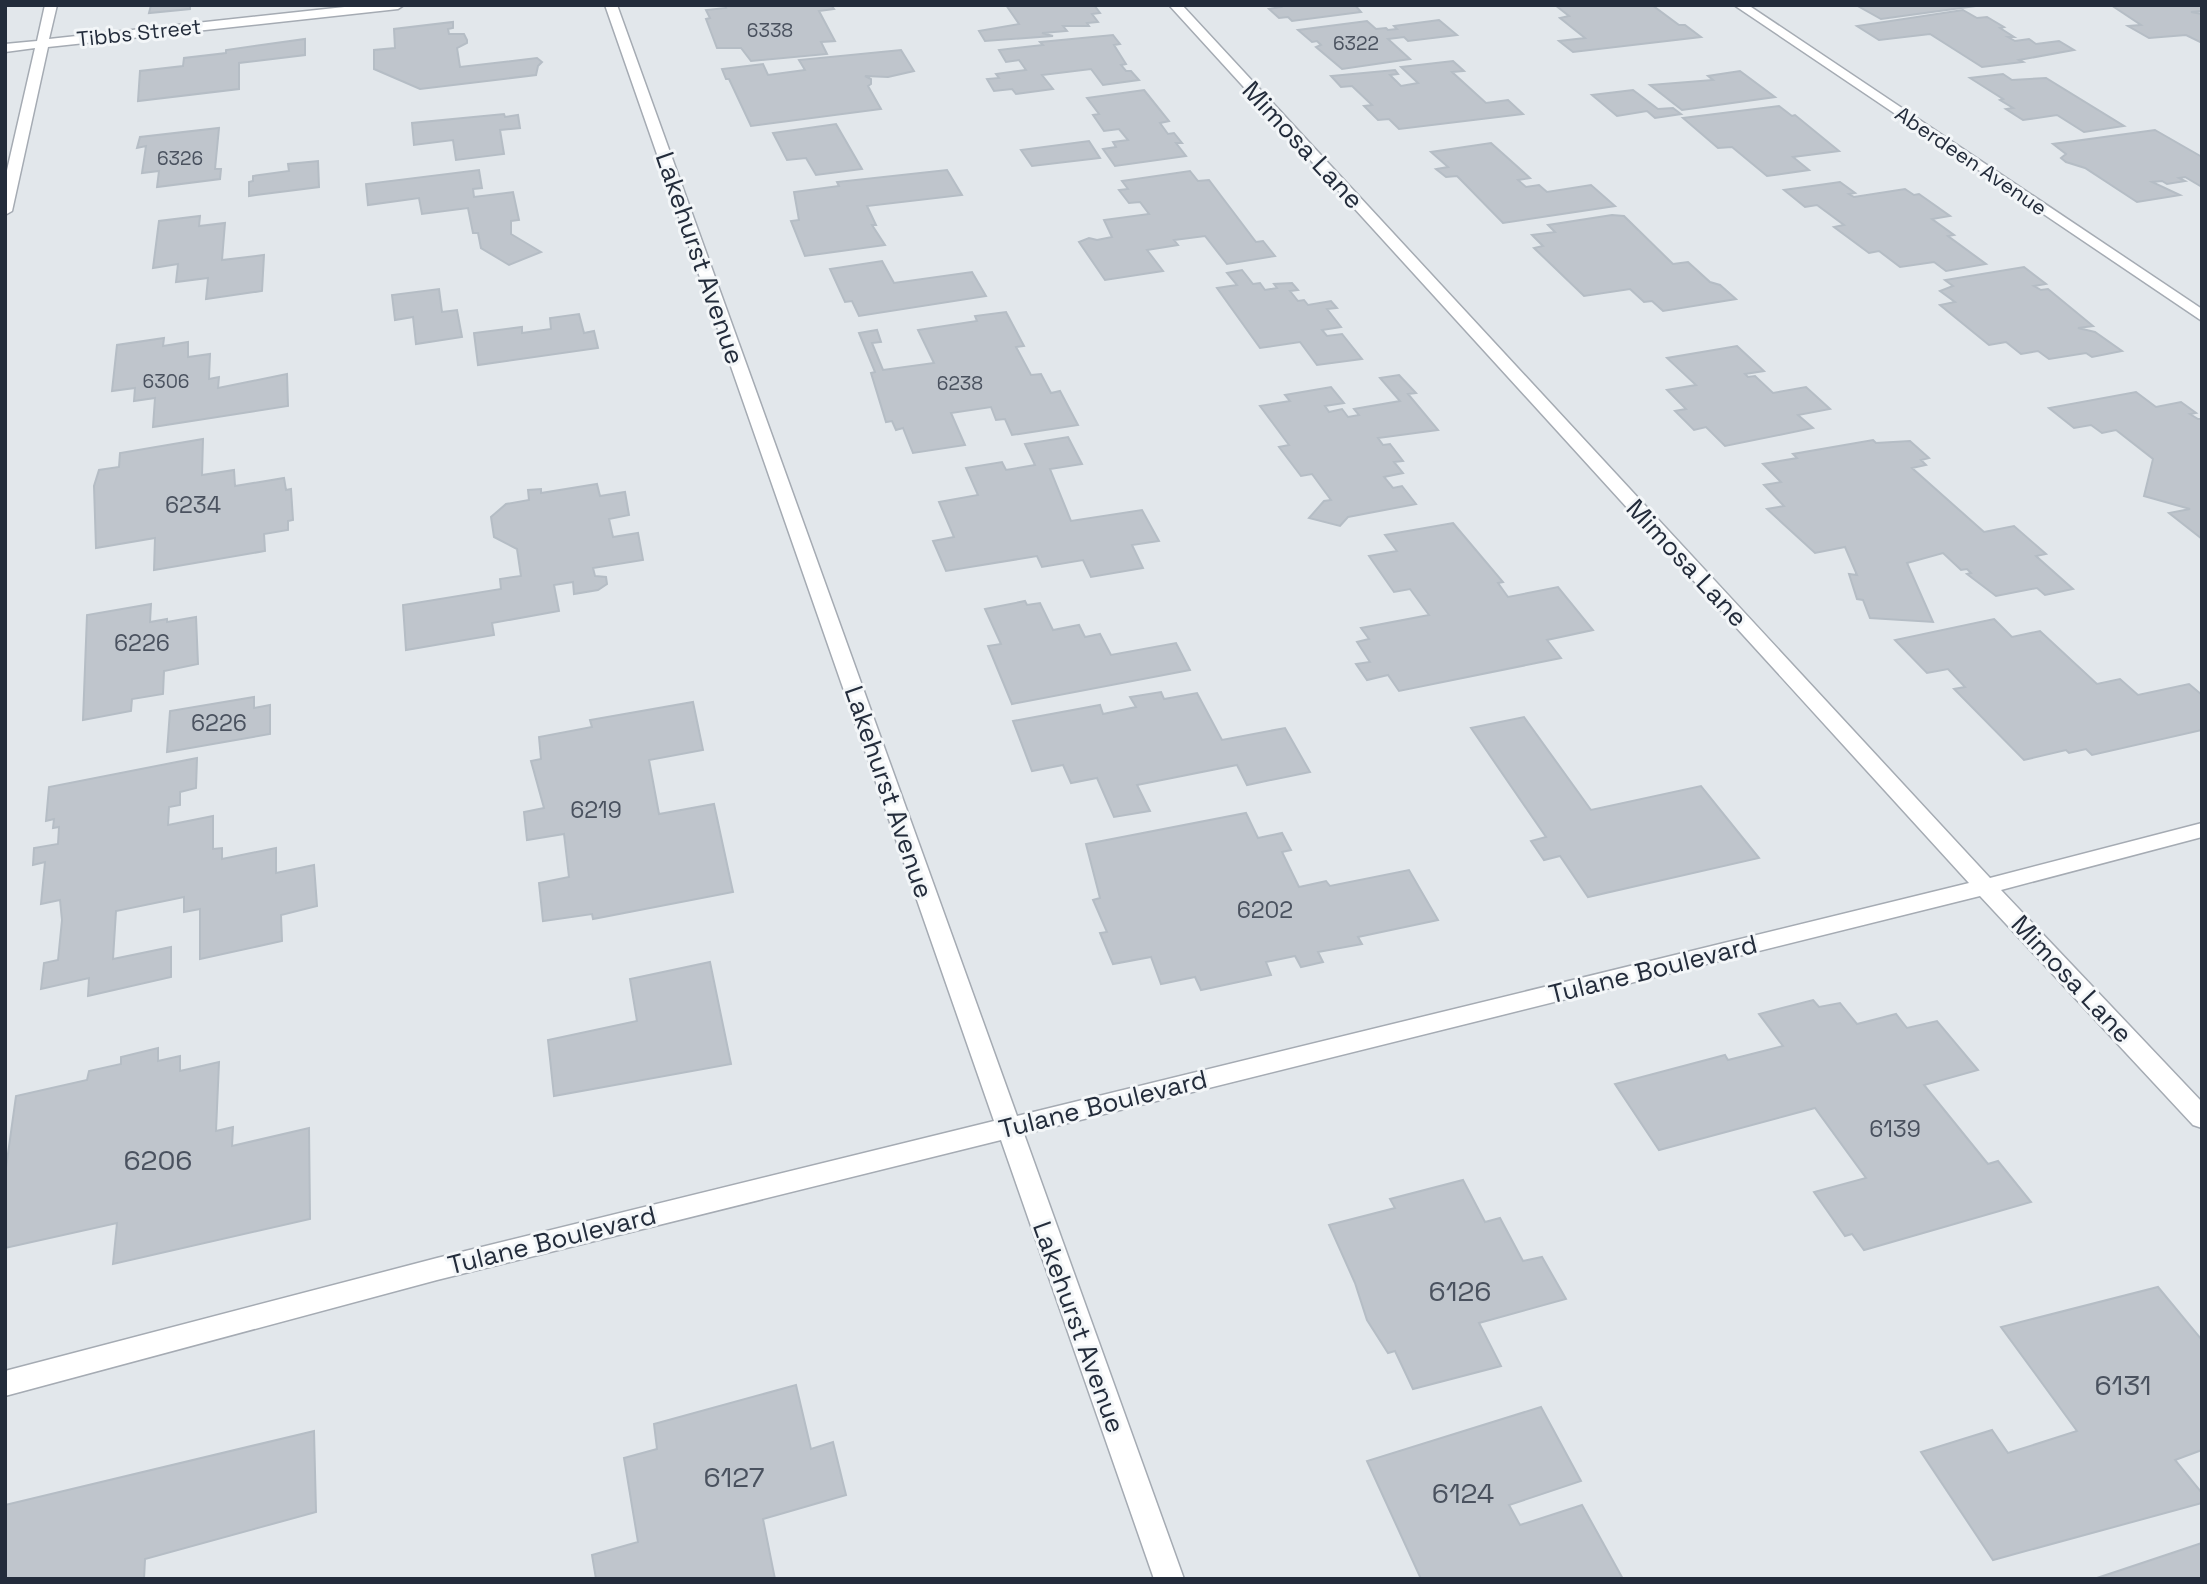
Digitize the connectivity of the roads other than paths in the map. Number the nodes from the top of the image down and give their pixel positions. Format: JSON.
{"nodes":[{"id":1,"x":51,"y":5,"type":"edge"},
{"id":2,"x":398,"y":5,"type":"edge"},
{"id":3,"x":611,"y":5,"type":"edge"},
{"id":4,"x":1175,"y":5,"type":"edge"},
{"id":5,"x":1740,"y":5,"type":"edge"},
{"id":6,"x":43,"y":44,"type":"junction"},
{"id":7,"x":5,"y":48,"type":"edge"},
{"id":8,"x":5,"y":211,"type":"edge"},
{"id":9,"x":2202,"y":316,"type":"edge"},
{"id":10,"x":2202,"y":830,"type":"edge"},
{"id":11,"x":1985,"y":887,"type":"junction"},
{"id":12,"x":2202,"y":1118,"type":"edge"},
{"id":13,"x":1008,"y":1128,"type":"junction"},
{"id":14,"x":5,"y":1384,"type":"edge"},
{"id":15,"x":1169,"y":1579,"type":"edge"}],
"edges":[{"from":1,"to":6,"type":"street"},
{"from":2,"to":6,"type":"street","name":"Tibbs Street"},
{"from":3,"to":13,"type":"street","name":"Lakehurst Avenue"},
{"from":4,"to":11,"type":"street","name":"Mimosa Lane"},
{"from":5,"to":9,"type":"street","name":"Aberdeen Avenue"},
{"from":6,"to":7,"type":"street","name":"Tibbs Street"},
{"from":6,"to":8,"type":"street"},
{"from":10,"to":11,"type":"street","name":"Tulane Boulevard"},
{"from":11,"to":12,"type":"street","name":"Mimosa Lane"},
{"from":11,"to":13,"type":"street","name":"Tulane Boulevard"},
{"from":13,"to":14,"type":"street","name":"Tulane Boulevard"},
{"from":13,"to":15,"type":"street","name":"Lakehurst Avenue"}]}
